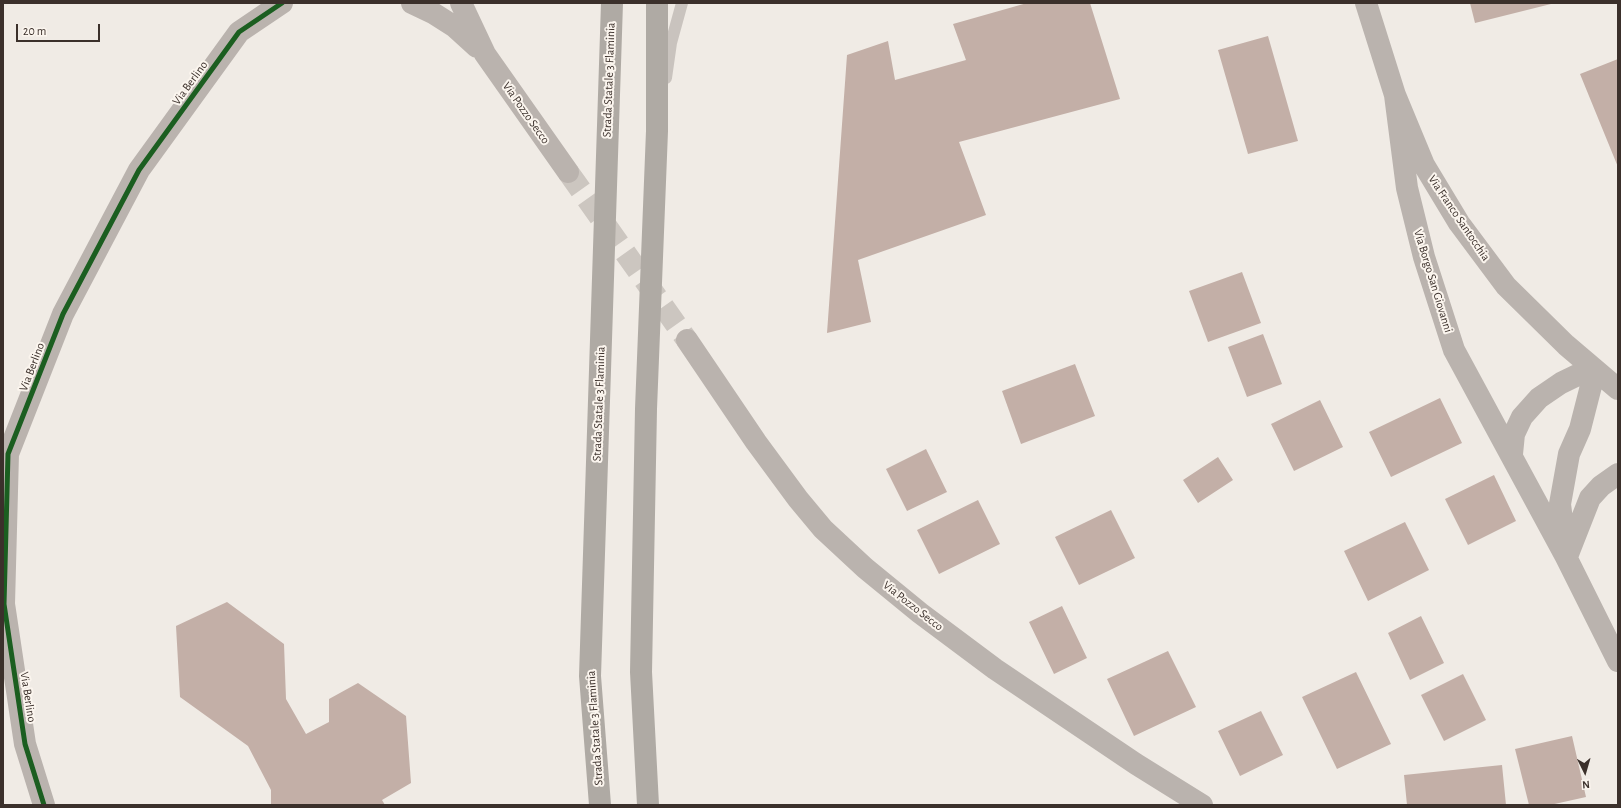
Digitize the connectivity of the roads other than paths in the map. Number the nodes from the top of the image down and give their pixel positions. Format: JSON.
{"nodes":[{"id":1,"x":282,"y":3,"type":"edge"},
{"id":2,"x":412,"y":3,"type":"edge"},
{"id":3,"x":461,"y":3,"type":"edge"},
{"id":4,"x":612,"y":3,"type":"edge"},
{"id":5,"x":657,"y":3,"type":"edge"},
{"id":6,"x":682,"y":3,"type":"edge"},
{"id":7,"x":1366,"y":3,"type":"edge"},
{"id":8,"x":485,"y":54,"type":"junction"},
{"id":9,"x":1395,"y":95,"type":"junction"},
{"id":10,"x":657,"y":131,"type":"junction"},
{"id":11,"x":568,"y":172,"type":"tunnel mouth"},
{"id":12,"x":687,"y":340,"type":"tunnel mouth"},
{"id":13,"x":1592,"y":368,"type":"junction"},
{"id":14,"x":1618,"y":389,"type":"edge"},
{"id":15,"x":1512,"y":454,"type":"junction"},
{"id":16,"x":1618,"y":474,"type":"edge"},
{"id":17,"x":1566,"y":557,"type":"junction"},
{"id":18,"x":1618,"y":661,"type":"edge"},
{"id":19,"x":44,"y":805,"type":"edge"},
{"id":20,"x":600,"y":805,"type":"edge"},
{"id":21,"x":648,"y":805,"type":"edge"},
{"id":22,"x":1202,"y":805,"type":"edge"}],
"edges":[{"from":1,"to":19,"type":"main road","name":"Via Berlino"},
{"from":2,"to":8,"type":"main road","name":"Via Pozzo Secco"},
{"from":3,"to":8,"type":"main road","name":"Via Pozzo Secco"},
{"from":4,"to":20,"type":"highway","name":"Strada Statale 3 Flaminia"},
{"from":5,"to":10,"type":"highway"},
{"from":6,"to":10,"type":"lane"},
{"from":7,"to":9,"type":"main road","name":"Via Franco Santocchia"},
{"from":8,"to":11,"type":"main road","name":"Via Pozzo Secco"},
{"from":9,"to":13,"type":"main road","name":"Via Franco Santocchia"},
{"from":9,"to":15,"type":"main road","name":"Via Borgo San Giovanni"},
{"from":10,"to":21,"type":"highway"},
{"from":12,"to":22,"type":"main road","name":"Via Pozzo Secco"},
{"from":13,"to":14,"type":"main road","name":"Via Franco Santocchia"},
{"from":13,"to":15,"type":"main road"},
{"from":13,"to":17,"type":"main road","name":"Via Borgo San Giovanni"},
{"from":15,"to":17,"type":"main road","name":"Via Borgo San Giovanni"},
{"from":16,"to":17,"type":"main road"},
{"from":17,"to":18,"type":"main road","name":"Via Borgo San Giovanni"}]}
